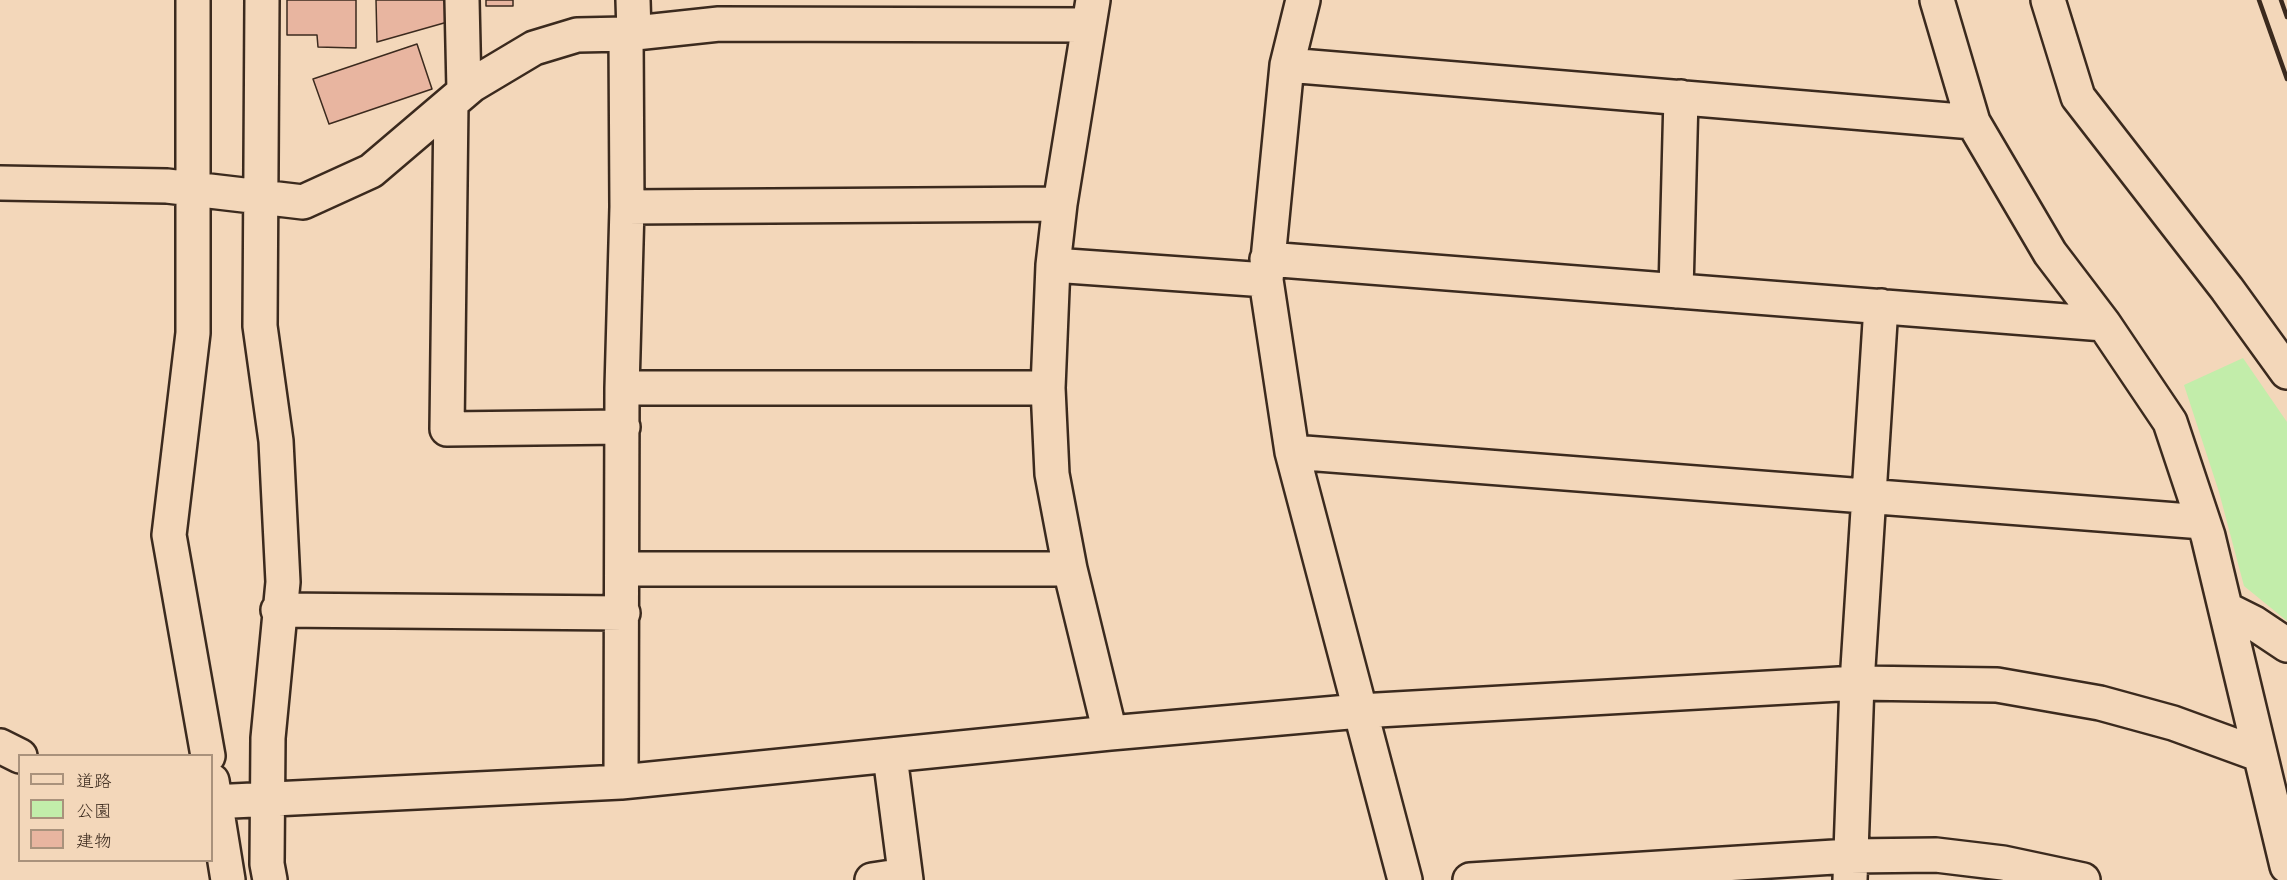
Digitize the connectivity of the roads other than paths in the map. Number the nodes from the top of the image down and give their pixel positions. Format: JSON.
{"nodes":[{"id":1,"x":193,"y":0,"type":"edge"},
{"id":2,"x":262,"y":0,"type":"edge"},
{"id":3,"x":462,"y":0,"type":"edge"},
{"id":4,"x":633,"y":0,"type":"edge"},
{"id":5,"x":1303,"y":0,"type":"edge"},
{"id":6,"x":1937,"y":0,"type":"edge"},
{"id":7,"x":2048,"y":0,"type":"edge"},
{"id":8,"x":1090,"y":12,"type":"edge"},
{"id":9,"x":630,"y":34,"type":"junction"},
{"id":10,"x":1287,"y":65,"type":"junction"},
{"id":11,"x":458,"y":97,"type":"junction"},
{"id":12,"x":1681,"y":97,"type":"junction"},
{"id":13,"x":1973,"y":122,"type":"junction"},
{"id":14,"x":0,"y":183,"type":"edge"},
{"id":15,"x":193,"y":189,"type":"junction"},
{"id":16,"x":260,"y":197,"type":"junction"},
{"id":17,"x":1060,"y":204,"type":"junction"},
{"id":18,"x":627,"y":207,"type":"junction"},
{"id":19,"x":1053,"y":265,"type":"junction"},
{"id":20,"x":1266,"y":269,"type":"junction"},
{"id":21,"x":1676,"y":291,"type":"junction"},
{"id":22,"x":1881,"y":306,"type":"junction"},
{"id":23,"x":2104,"y":324,"type":"junction"},
{"id":24,"x":2287,"y":372,"type":"edge"},
{"id":25,"x":622,"y":388,"type":"junction"},
{"id":26,"x":1048,"y":388,"type":"junction"},
{"id":27,"x":623,"y":427,"type":"junction"},
{"id":28,"x":1292,"y":452,"type":"junction"},
{"id":29,"x":1869,"y":496,"type":"junction"},
{"id":30,"x":2203,"y":522,"type":"junction"},
{"id":31,"x":624,"y":568,"type":"junction"},
{"id":32,"x":1070,"y":569,"type":"junction"},
{"id":33,"x":2226,"y":609,"type":"junction"},
{"id":34,"x":278,"y":610,"type":"junction"},
{"id":35,"x":623,"y":613,"type":"junction"},
{"id":36,"x":2287,"y":645,"type":"edge"},
{"id":37,"x":1857,"y":683,"type":"junction"},
{"id":38,"x":1360,"y":711,"type":"junction"},
{"id":39,"x":1110,"y":733,"type":"junction"},
{"id":40,"x":0,"y":746,"type":"edge"},
{"id":41,"x":208,"y":754,"type":"edge"},
{"id":42,"x":2258,"y":754,"type":"junction"},
{"id":43,"x":18,"y":755,"type":"edge"},
{"id":44,"x":890,"y":756,"type":"junction"},
{"id":45,"x":621,"y":782,"type":"junction"},
{"id":46,"x":213,"y":794,"type":"edge"},
{"id":47,"x":268,"y":797,"type":"junction"},
{"id":48,"x":2287,"y":866,"type":"edge"},
{"id":49,"x":1850,"y":868,"type":"edge"},
{"id":50,"x":905,"y":878,"type":"edge"},
{"id":51,"x":228,"y":880,"type":"edge"},
{"id":52,"x":270,"y":880,"type":"edge"},
{"id":53,"x":872,"y":880,"type":"edge"},
{"id":54,"x":1405,"y":880,"type":"edge"},
{"id":55,"x":1470,"y":880,"type":"edge"},
{"id":56,"x":2083,"y":880,"type":"edge"}],
"edges":[{"from":1,"to":15,"type":"street"},
{"from":2,"to":16,"type":"street"},
{"from":3,"to":11,"type":"street"},
{"from":4,"to":9,"type":"street"},
{"from":5,"to":10,"type":"street"},
{"from":6,"to":13,"type":"street"},
{"from":7,"to":24,"type":"street"},
{"from":8,"to":9,"type":"street"},
{"from":8,"to":17,"type":"street"},
{"from":9,"to":11,"type":"street"},
{"from":9,"to":18,"type":"street"},
{"from":10,"to":12,"type":"street"},
{"from":10,"to":20,"type":"street"},
{"from":11,"to":16,"type":"street"},
{"from":11,"to":27,"type":"street"},
{"from":12,"to":13,"type":"street"},
{"from":12,"to":21,"type":"street"},
{"from":13,"to":23,"type":"street"},
{"from":14,"to":15,"type":"street"},
{"from":15,"to":16,"type":"street"},
{"from":15,"to":41,"type":"street"},
{"from":16,"to":34,"type":"street"},
{"from":17,"to":18,"type":"street"},
{"from":17,"to":19,"type":"street"},
{"from":18,"to":25,"type":"street"},
{"from":19,"to":20,"type":"street"},
{"from":19,"to":26,"type":"street"},
{"from":20,"to":21,"type":"street"},
{"from":20,"to":28,"type":"street"},
{"from":21,"to":22,"type":"street"},
{"from":22,"to":23,"type":"street"},
{"from":22,"to":29,"type":"street"},
{"from":23,"to":30,"type":"street"},
{"from":25,"to":26,"type":"street"},
{"from":25,"to":27,"type":"street"},
{"from":26,"to":32,"type":"street"},
{"from":27,"to":31,"type":"street"},
{"from":28,"to":29,"type":"street"},
{"from":28,"to":38,"type":"street"},
{"from":29,"to":30,"type":"street"},
{"from":29,"to":37,"type":"street"},
{"from":30,"to":33,"type":"street"},
{"from":31,"to":32,"type":"street"},
{"from":31,"to":35,"type":"street"},
{"from":32,"to":39,"type":"street"},
{"from":33,"to":36,"type":"street"},
{"from":33,"to":42,"type":"street"},
{"from":34,"to":35,"type":"street"},
{"from":34,"to":47,"type":"street"},
{"from":35,"to":45,"type":"street"},
{"from":37,"to":38,"type":"street"},
{"from":37,"to":42,"type":"street"},
{"from":37,"to":49,"type":"street"},
{"from":38,"to":39,"type":"street"},
{"from":38,"to":54,"type":"street"},
{"from":39,"to":44,"type":"street"},
{"from":40,"to":43,"type":"street"},
{"from":42,"to":48,"type":"street"},
{"from":44,"to":45,"type":"street"},
{"from":44,"to":50,"type":"street"},
{"from":45,"to":47,"type":"street"},
{"from":46,"to":47,"type":"street"},
{"from":46,"to":51,"type":"street"},
{"from":47,"to":52,"type":"street"},
{"from":49,"to":55,"type":"street"},
{"from":49,"to":56,"type":"street"},
{"from":50,"to":53,"type":"street"}]}
